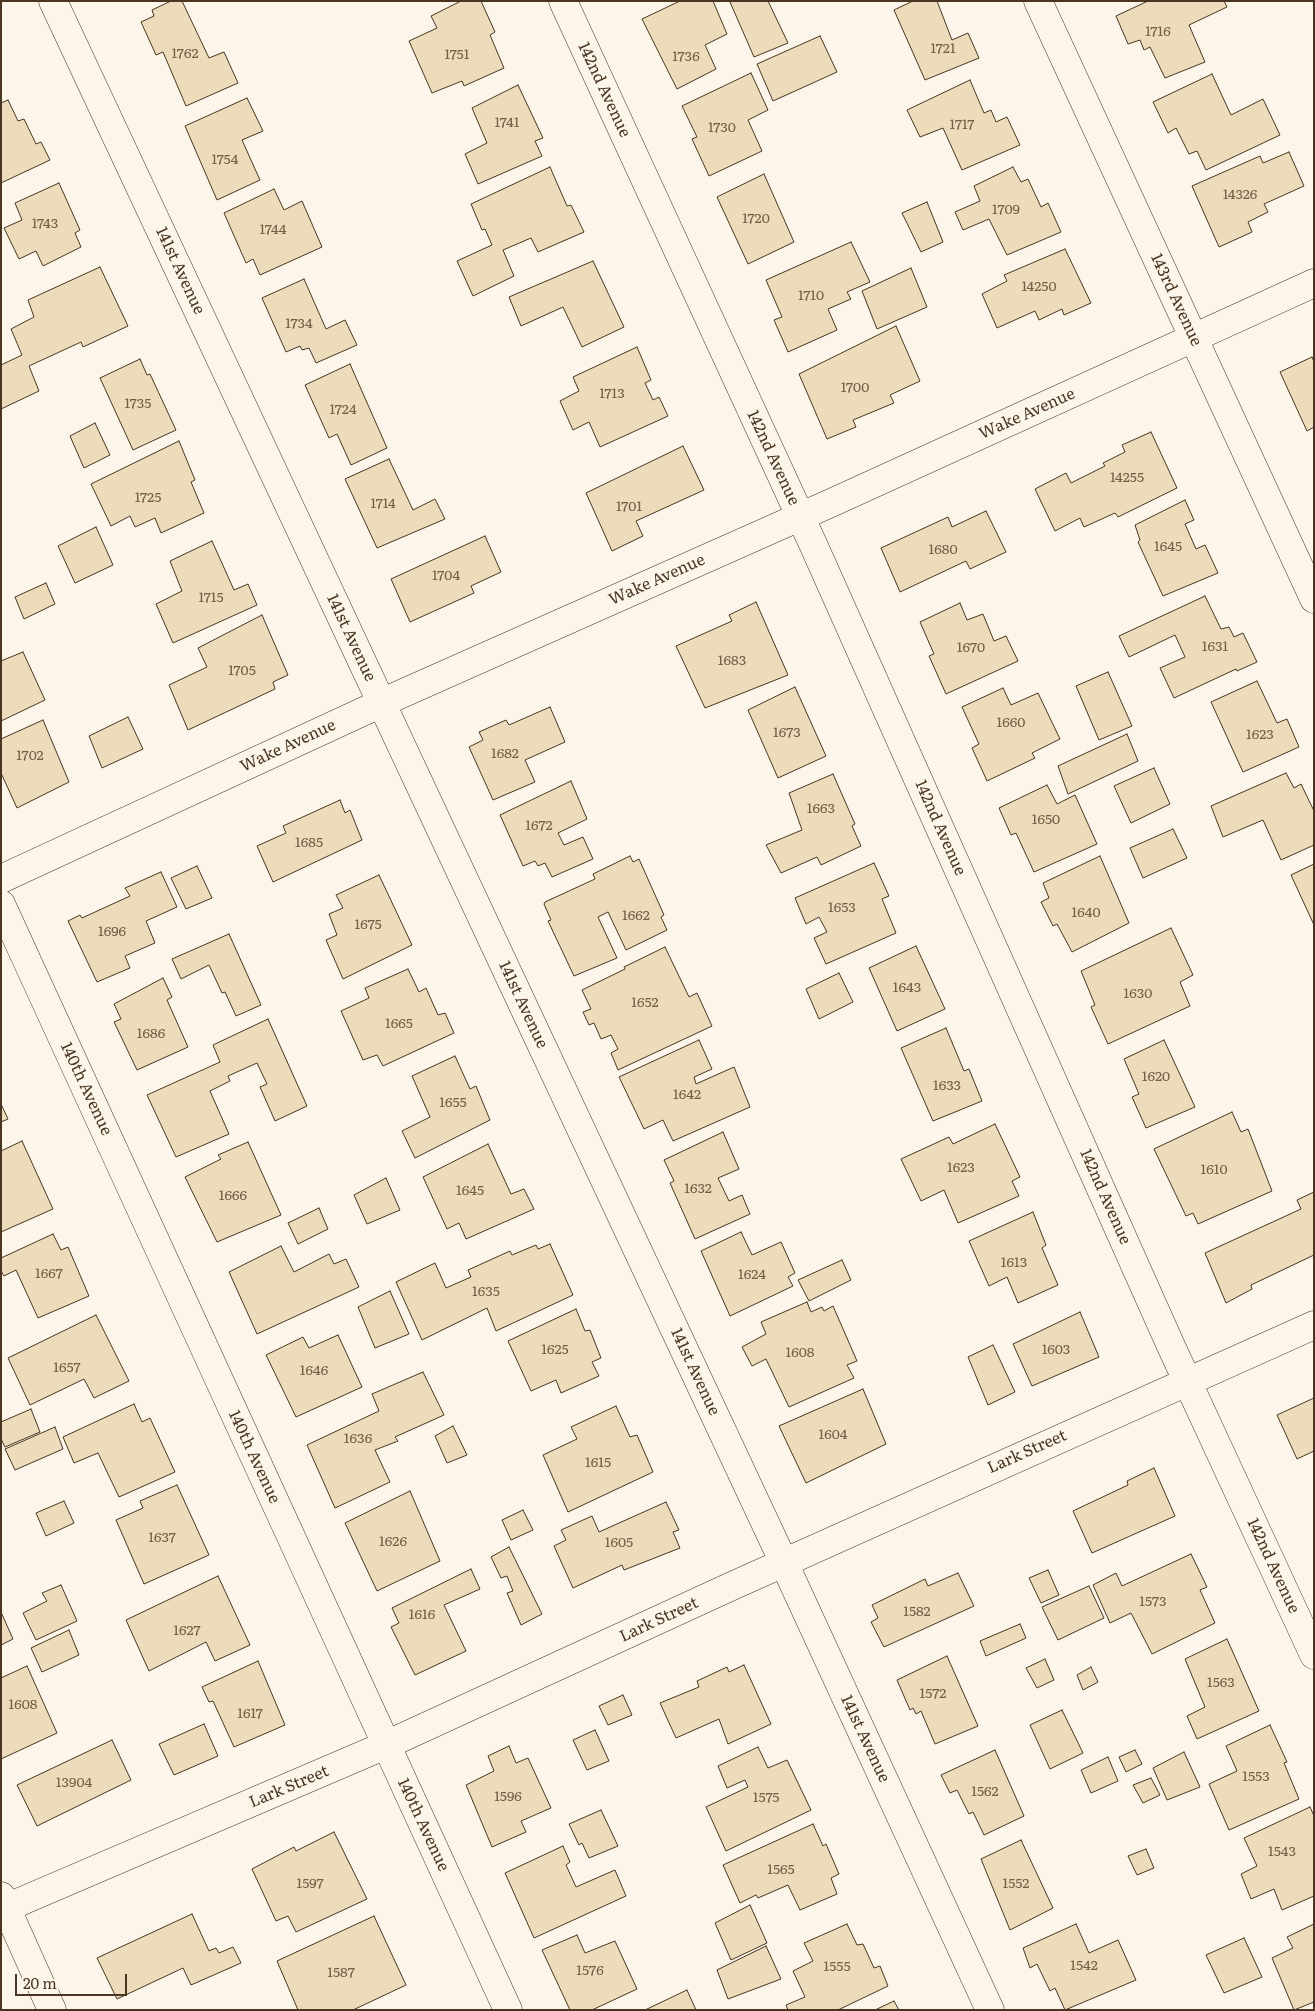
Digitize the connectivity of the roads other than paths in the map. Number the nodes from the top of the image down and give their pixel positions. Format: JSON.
{"nodes":[{"id":1,"x":53,"y":1,"type":"edge"},
{"id":2,"x":563,"y":1,"type":"edge"},
{"id":3,"x":1038,"y":1,"type":"edge"},
{"id":4,"x":1314,"y":284,"type":"edge"},
{"id":5,"x":1195,"y":338,"type":"junction"},
{"id":6,"x":800,"y":516,"type":"junction"},
{"id":7,"x":1314,"y":599,"type":"edge"},
{"id":8,"x":382,"y":703,"type":"junction"},
{"id":9,"x":1,"y":879,"type":"edge"},
{"id":10,"x":1,"y":904,"type":"edge"},
{"id":11,"x":1314,"y":1325,"type":"edge"},
{"id":12,"x":1187,"y":1380,"type":"junction"},
{"id":13,"x":784,"y":1563,"type":"junction"},
{"id":14,"x":1314,"y":1655,"type":"edge"},
{"id":15,"x":386,"y":1745,"type":"junction"},
{"id":16,"x":3,"y":1905,"type":"edge"},
{"id":17,"x":52,"y":2010,"type":"edge"},
{"id":18,"x":508,"y":2010,"type":"edge"},
{"id":19,"x":990,"y":2010,"type":"edge"}],
"edges":[{"from":1,"to":8,"type":"street","name":"141st Avenue"},
{"from":2,"to":6,"type":"street","name":"142nd Avenue"},
{"from":3,"to":5,"type":"street","name":"143rd Avenue"},
{"from":4,"to":5,"type":"street","name":"Wake Avenue"},
{"from":5,"to":6,"type":"street","name":"Wake Avenue"},
{"from":5,"to":7,"type":"street","name":"143rd Avenue"},
{"from":6,"to":8,"type":"street","name":"Wake Avenue"},
{"from":6,"to":12,"type":"street","name":"142nd Avenue"},
{"from":8,"to":9,"type":"street","name":"Wake Avenue"},
{"from":8,"to":13,"type":"street","name":"141st Avenue"},
{"from":10,"to":15,"type":"street","name":"140th Avenue"},
{"from":11,"to":12,"type":"street","name":"Lark Street"},
{"from":12,"to":13,"type":"street","name":"Lark Street"},
{"from":12,"to":14,"type":"street","name":"142nd Avenue"},
{"from":13,"to":15,"type":"street","name":"Lark Street"},
{"from":13,"to":19,"type":"street","name":"141st Avenue"},
{"from":15,"to":16,"type":"street","name":"Lark Street"},
{"from":15,"to":18,"type":"street","name":"140th Avenue"},
{"from":16,"to":17,"type":"street"}]}
